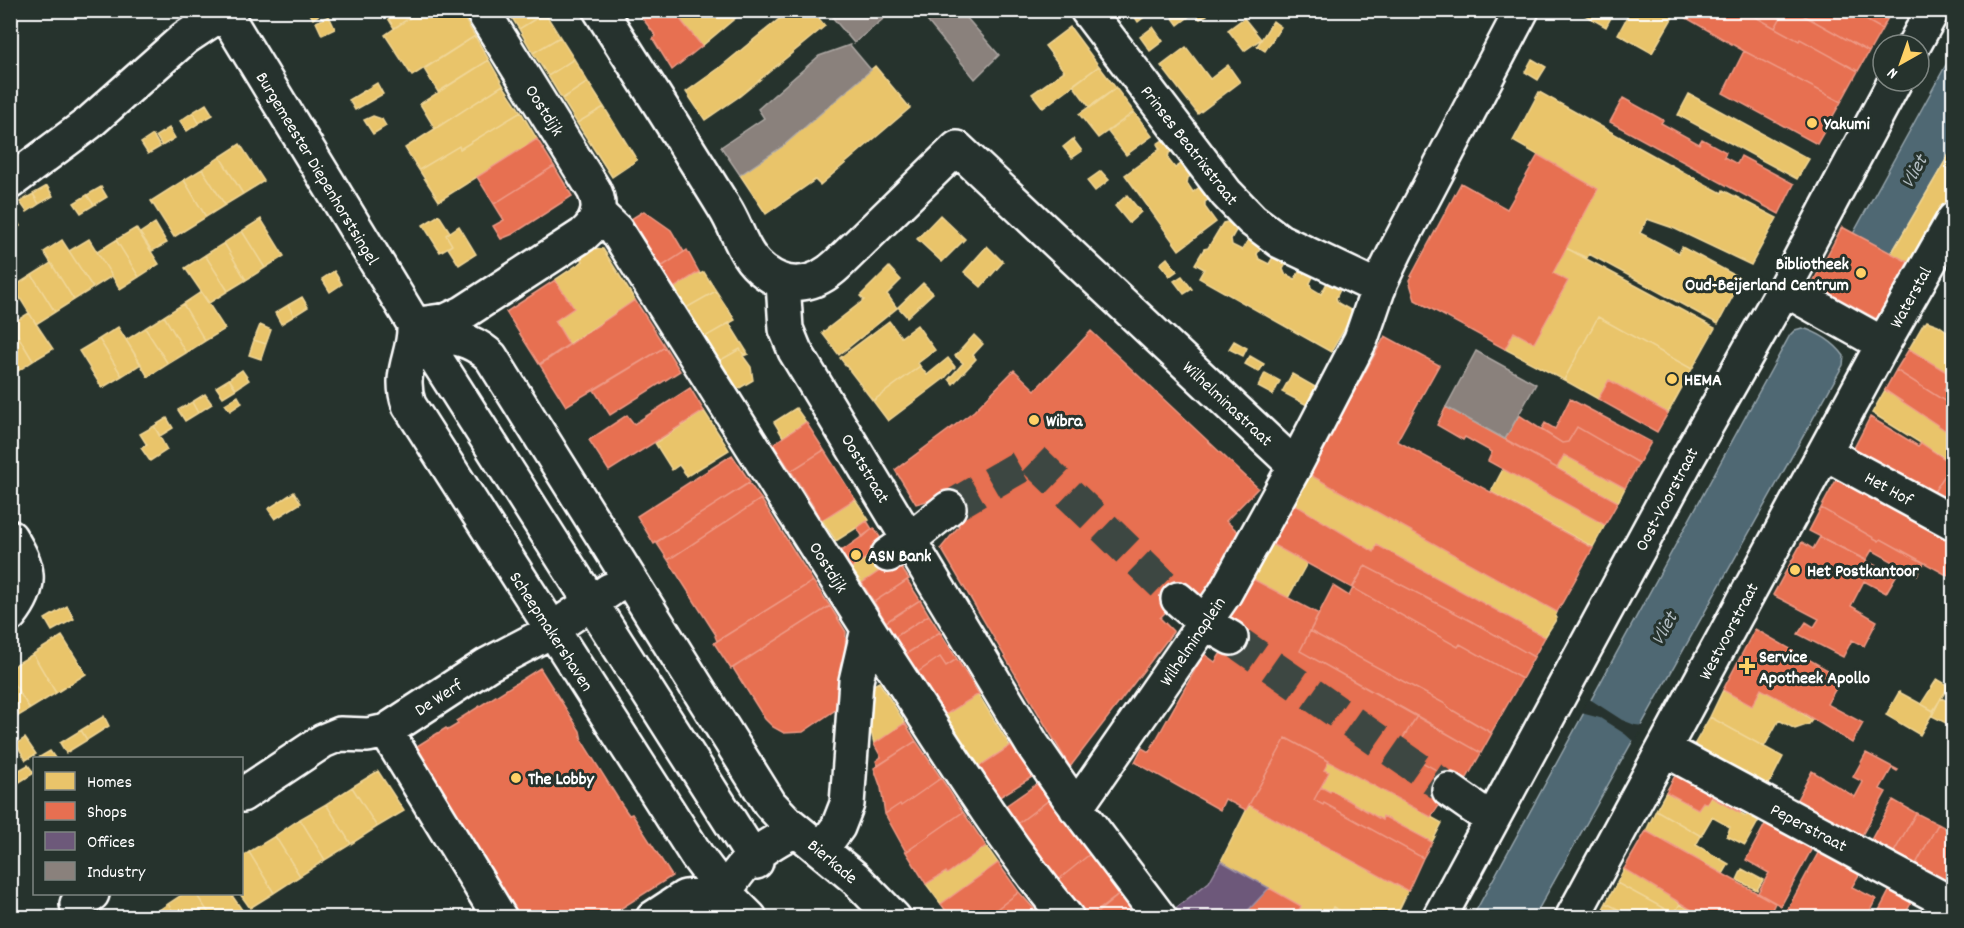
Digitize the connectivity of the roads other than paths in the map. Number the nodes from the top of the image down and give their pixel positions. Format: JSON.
{"nodes":[{"id":1,"x":482,"y":10,"type":"edge"},
{"id":2,"x":600,"y":10,"type":"edge"},
{"id":3,"x":1087,"y":10,"type":"edge"},
{"id":4,"x":1522,"y":10,"type":"edge"},
{"id":5,"x":1933,"y":10,"type":"edge"},
{"id":6,"x":223,"y":11,"type":"edge"},
{"id":7,"x":1921,"y":33,"type":"edge"},
{"id":8,"x":1889,"y":93,"type":"edge"},
{"id":9,"x":10,"y":182,"type":"edge"},
{"id":10,"x":598,"y":213,"type":"junction"},
{"id":11,"x":1953,"y":219,"type":"edge"},
{"id":12,"x":783,"y":282,"type":"junction"},
{"id":13,"x":1379,"y":288,"type":"junction"},
{"id":14,"x":1784,"y":289,"type":"junction"},
{"id":15,"x":414,"y":324,"type":"junction"},
{"id":16,"x":1883,"y":344,"type":"junction"},
{"id":17,"x":1825,"y":453,"type":"junction"},
{"id":18,"x":1295,"y":466,"type":"junction"},
{"id":19,"x":949,"y":508,"type":"tunnel mouth"},
{"id":20,"x":1953,"y":523,"type":"edge"},
{"id":21,"x":10,"y":537,"type":"edge"},
{"id":22,"x":899,"y":548,"type":"junction"},
{"id":23,"x":628,"y":578,"type":"junction"},
{"id":24,"x":1178,"y":598,"type":"tunnel mouth"},
{"id":25,"x":591,"y":603,"type":"junction"},
{"id":26,"x":10,"y":615,"type":"edge"},
{"id":27,"x":868,"y":629,"type":"junction"},
{"id":28,"x":551,"y":630,"type":"junction"},
{"id":29,"x":1218,"y":631,"type":"junction"},
{"id":30,"x":386,"y":731,"type":"junction"},
{"id":31,"x":1664,"y":749,"type":"junction"},
{"id":32,"x":1449,"y":790,"type":"tunnel mouth"},
{"id":33,"x":243,"y":794,"type":"edge"},
{"id":34,"x":1076,"y":808,"type":"junction"},
{"id":35,"x":1492,"y":820,"type":"junction"},
{"id":36,"x":808,"y":840,"type":"junction"},
{"id":37,"x":754,"y":859,"type":"junction"},
{"id":38,"x":718,"y":905,"type":"edge"},
{"id":39,"x":1953,"y":905,"type":"edge"},
{"id":40,"x":500,"y":918,"type":"edge"},
{"id":41,"x":653,"y":918,"type":"edge"},
{"id":42,"x":750,"y":918,"type":"edge"},
{"id":43,"x":894,"y":918,"type":"edge"},
{"id":44,"x":1067,"y":918,"type":"edge"},
{"id":45,"x":1160,"y":918,"type":"edge"},
{"id":46,"x":1440,"y":918,"type":"edge"},
{"id":47,"x":1572,"y":918,"type":"edge"}],
"edges":[{"from":1,"to":10,"type":"street","name":"Oostdijk"},
{"from":2,"to":12,"type":"street"},
{"from":3,"to":13,"type":"street","name":"Prinses Beatrixstraat"},
{"from":4,"to":13,"type":"street"},
{"from":5,"to":7,"type":"street"},
{"from":6,"to":9,"type":"street"},
{"from":6,"to":15,"type":"street","name":"Burgemeester Diepenhorstsingel"},
{"from":8,"to":14,"type":"street","name":"Oost-Voorstraat"},
{"from":10,"to":15,"type":"street"},
{"from":10,"to":27,"type":"street","name":"Oostdijk"},
{"from":11,"to":16,"type":"street","name":"Waterstal"},
{"from":12,"to":18,"type":"street","name":"Wilhelminastraat"},
{"from":12,"to":22,"type":"street","name":"Ooststraat"},
{"from":13,"to":18,"type":"street"},
{"from":14,"to":16,"type":"street"},
{"from":14,"to":35,"type":"street","name":"Oost-Voorstraat"},
{"from":15,"to":23,"type":"street"},
{"from":15,"to":25,"type":"street"},
{"from":15,"to":28,"type":"street","name":"Scheepmakershaven"},
{"from":16,"to":17,"type":"street","name":"Westvoorstraat"},
{"from":17,"to":20,"type":"street","name":"Het Hof"},
{"from":17,"to":31,"type":"street","name":"Westvoorstraat"},
{"from":18,"to":29,"type":"street","name":"Wilhelminaplein"},
{"from":19,"to":22,"type":"street"},
{"from":21,"to":26,"type":"street"},
{"from":22,"to":34,"type":"street","name":"Ooststraat"},
{"from":23,"to":25,"type":"street","name":"De Werf"},
{"from":23,"to":36,"type":"street"},
{"from":24,"to":29,"type":"street"},
{"from":25,"to":28,"type":"street","name":"De Werf"},
{"from":25,"to":37,"type":"street"},
{"from":27,"to":36,"type":"street"},
{"from":27,"to":44,"type":"street","name":"Oostdijk"},
{"from":28,"to":30,"type":"street","name":"De Werf"},
{"from":28,"to":38,"type":"street","name":"Scheepmakershaven"},
{"from":29,"to":34,"type":"street","name":"Wilhelminaplein"},
{"from":30,"to":33,"type":"street","name":"De Werf"},
{"from":30,"to":40,"type":"street"},
{"from":31,"to":39,"type":"street","name":"Peperstraat"},
{"from":31,"to":47,"type":"street","name":"Westvoorstraat"},
{"from":32,"to":35,"type":"street"},
{"from":34,"to":45,"type":"street","name":"Ooststraat"},
{"from":35,"to":46,"type":"street","name":"Oost-Voorstraat"},
{"from":36,"to":37,"type":"street"},
{"from":36,"to":43,"type":"street","name":"Bierkade"},
{"from":37,"to":38,"type":"street"},
{"from":38,"to":41,"type":"street"},
{"from":38,"to":42,"type":"street","name":"Scheepmakershaven"}]}
